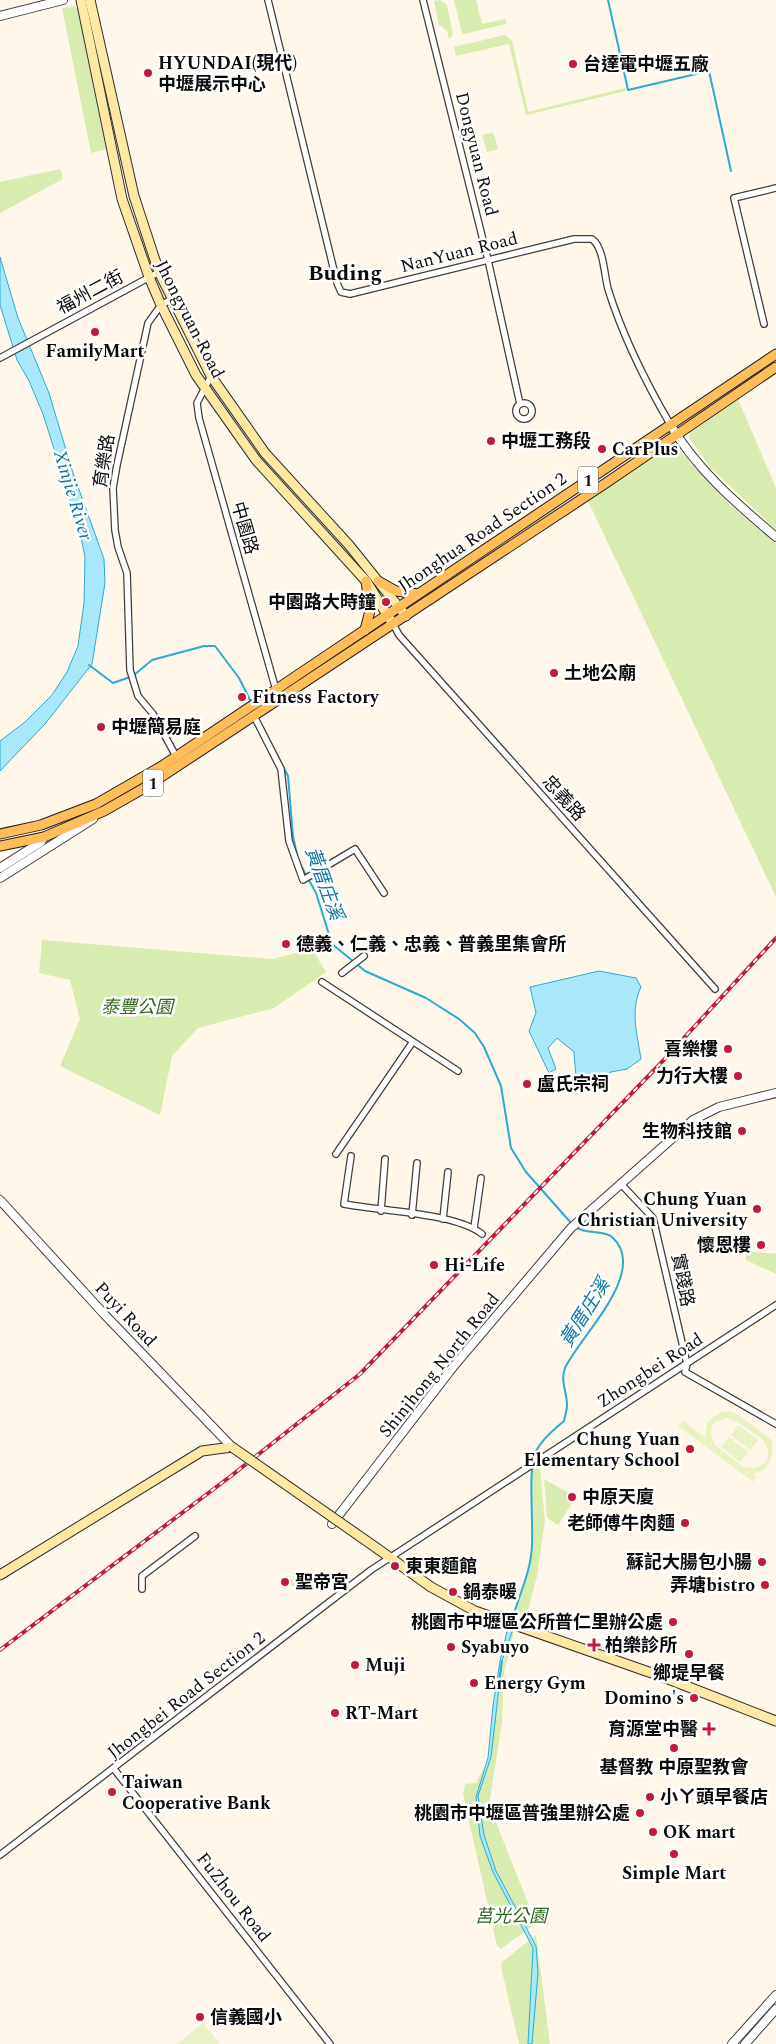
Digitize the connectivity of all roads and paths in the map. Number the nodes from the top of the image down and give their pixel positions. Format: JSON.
{"nodes":[{"id":1,"x":63,"y":0,"type":"edge"},
{"id":2,"x":81,"y":0,"type":"edge"},
{"id":3,"x":90,"y":0,"type":"edge"},
{"id":4,"x":268,"y":0,"type":"edge"},
{"id":5,"x":423,"y":0,"type":"edge"},
{"id":6,"x":0,"y":16,"type":"edge"},
{"id":7,"x":776,"y":188,"type":"edge"},
{"id":8,"x":488,"y":260,"type":"junction"},
{"id":9,"x":159,"y":272,"type":"junction"},
{"id":10,"x":148,"y":278,"type":"junction"},
{"id":11,"x":172,"y":299,"type":"junction"},
{"id":12,"x":161,"y":305,"type":"junction"},
{"id":13,"x":764,"y":324,"type":"dead end"},
{"id":14,"x":776,"y":354,"type":"edge"},
{"id":15,"x":0,"y":358,"type":"edge"},
{"id":16,"x":776,"y":367,"type":"edge"},
{"id":17,"x":211,"y":376,"type":"junction"},
{"id":18,"x":205,"y":387,"type":"junction"},
{"id":19,"x":520,"y":404,"type":"dead end"},
{"id":20,"x":670,"y":424,"type":"junction"},
{"id":21,"x":677,"y":435,"type":"junction"},
{"id":22,"x":776,"y":537,"type":"edge"},
{"id":23,"x":366,"y":581,"type":"junction"},
{"id":24,"x":378,"y":581,"type":"junction"},
{"id":25,"x":419,"y":594,"type":"junction"},
{"id":26,"x":399,"y":607,"type":"junction"},
{"id":27,"x":387,"y":615,"type":"junction"},
{"id":28,"x":406,"y":616,"type":"junction"},
{"id":29,"x":393,"y":624,"type":"junction"},
{"id":30,"x":365,"y":630,"type":"junction"},
{"id":31,"x":276,"y":690,"type":"junction"},
{"id":32,"x":257,"y":715,"type":"junction"},
{"id":33,"x":176,"y":756,"type":"junction"},
{"id":34,"x":180,"y":766,"type":"junction"},
{"id":35,"x":104,"y":811,"type":"junction"},
{"id":36,"x":41,"y":825,"type":"junction"},
{"id":37,"x":0,"y":834,"type":"edge"},
{"id":38,"x":44,"y":837,"type":"junction"},
{"id":39,"x":0,"y":846,"type":"edge"},
{"id":40,"x":0,"y":868,"type":"edge"},
{"id":41,"x":0,"y":878,"type":"edge"},
{"id":42,"x":384,"y":893,"type":"dead end"},
{"id":43,"x":364,"y":956,"type":"dead end"},
{"id":44,"x":342,"y":973,"type":"dead end"},
{"id":45,"x":322,"y":982,"type":"dead end"},
{"id":46,"x":715,"y":989,"type":"dead end"},
{"id":47,"x":412,"y":1043,"type":"junction"},
{"id":48,"x":458,"y":1071,"type":"dead end"},
{"id":49,"x":776,"y":1093,"type":"edge"},
{"id":50,"x":336,"y":1154,"type":"dead end"},
{"id":51,"x":351,"y":1156,"type":"dead end"},
{"id":52,"x":385,"y":1158,"type":"dead end"},
{"id":53,"x":417,"y":1163,"type":"dead end"},
{"id":54,"x":448,"y":1172,"type":"dead end"},
{"id":55,"x":480,"y":1178,"type":"dead end"},
{"id":56,"x":621,"y":1184,"type":"junction"},
{"id":57,"x":0,"y":1200,"type":"edge"},
{"id":58,"x":381,"y":1211,"type":"junction"},
{"id":59,"x":412,"y":1215,"type":"junction"},
{"id":60,"x":443,"y":1219,"type":"junction"},
{"id":61,"x":474,"y":1228,"type":"junction"},
{"id":62,"x":482,"y":1234,"type":"dead end"},
{"id":63,"x":776,"y":1305,"type":"edge"},
{"id":64,"x":687,"y":1364,"type":"junction"},
{"id":65,"x":776,"y":1424,"type":"edge"},
{"id":66,"x":232,"y":1447,"type":"junction"},
{"id":67,"x":332,"y":1524,"type":"dead end"},
{"id":68,"x":195,"y":1536,"type":"dead end"},
{"id":69,"x":391,"y":1559,"type":"junction"},
{"id":70,"x":0,"y":1575,"type":"edge"},
{"id":71,"x":142,"y":1590,"type":"dead end"},
{"id":72,"x":776,"y":1721,"type":"edge"},
{"id":73,"x":114,"y":1769,"type":"junction"},
{"id":74,"x":0,"y":1855,"type":"edge"},
{"id":75,"x":776,"y":1995,"type":"edge"},
{"id":76,"x":776,"y":2009,"type":"edge"},
{"id":77,"x":330,"y":2044,"type":"edge"},
{"id":78,"x":732,"y":2044,"type":"edge"},
{"id":79,"x":745,"y":2044,"type":"edge"}],
"edges":[{"from":1,"to":6,"type":"street"},
{"from":2,"to":10,"type":"main road","name":"Jhongyuan Road"},
{"from":3,"to":9,"type":"main road","name":"Jhongyuan Road"},
{"from":4,"to":8,"type":"street","name":"NanYuan Road"},
{"from":5,"to":8,"type":"street","name":"Dongyuan Road"},
{"from":7,"to":13,"type":"street"},
{"from":8,"to":19,"type":"street","name":"Dongyuan Road"},
{"from":8,"to":20,"type":"street","name":"NanYuan Road"},
{"from":9,"to":10,"type":"street","name":"福州二街"},
{"from":9,"to":11,"type":"main road","name":"Jhongyuan Road"},
{"from":10,"to":12,"type":"main road","name":"Jhongyuan Road"},
{"from":10,"to":15,"type":"street","name":"福州二街"},
{"from":11,"to":12,"type":"street","name":"育樂路"},
{"from":11,"to":17,"type":"main road","name":"Jhongyuan Road"},
{"from":12,"to":18,"type":"main road","name":"Jhongyuan Road"},
{"from":12,"to":33,"type":"street","name":"育樂路"},
{"from":14,"to":20,"type":"main road","name":"Jhonghua Road Section 2","number":"1"},
{"from":16,"to":21,"type":"main road","name":"Jhonghua Road Section 2","number":"1"},
{"from":17,"to":18,"type":"street","name":"中園路"},
{"from":17,"to":24,"type":"main road","name":"Jhongyuan Road"},
{"from":18,"to":23,"type":"main road","name":"Jhongyuan Road"},
{"from":18,"to":31,"type":"street","name":"中園路"},
{"from":20,"to":21,"type":"street"},
{"from":20,"to":25,"type":"main road","name":"Jhonghua Road Section 2","number":"1"},
{"from":21,"to":22,"type":"street"},
{"from":21,"to":28,"type":"main road","name":"Jhonghua Road Section 2","number":"1"},
{"from":23,"to":27,"type":"main road","name":"Jhongyuan Road"},
{"from":23,"to":30,"type":"main road"},
{"from":24,"to":25,"type":"main road"},
{"from":24,"to":26,"type":"main road","name":"Jhongyuan Road"},
{"from":25,"to":26,"type":"main road","name":"Jhonghua Road Section 2","number":"1"},
{"from":26,"to":27,"type":"main road","name":"Jhonghua Road Section 2","number":"1"},
{"from":26,"to":28,"type":"main road","name":"Jhongyuan Road"},
{"from":27,"to":29,"type":"main road","name":"Jhongyuan Road"},
{"from":27,"to":30,"type":"main road","name":"Jhonghua Road Section 2","number":"1"},
{"from":28,"to":29,"type":"main road","name":"Jhonghua Road Section 2","number":"1"},
{"from":29,"to":32,"type":"main road","name":"Jhonghua Road Section 2","number":"1"},
{"from":29,"to":46,"type":"street","name":"忠義路"},
{"from":30,"to":31,"type":"main road","name":"Jhonghua Road Section 2","number":"1"},
{"from":31,"to":33,"type":"main road","name":"Jhonghua Road Section 2","number":"1"},
{"from":32,"to":34,"type":"main road","name":"Jhonghua Road Section 2","number":"1"},
{"from":32,"to":42,"type":"street"},
{"from":33,"to":34,"type":"street"},
{"from":33,"to":36,"type":"main road","name":"Jhonghua Road Section 2","number":"1"},
{"from":34,"to":35,"type":"main road","name":"Jhonghua Road Section 2","number":"1"},
{"from":35,"to":38,"type":"main road","name":"Jhonghua Road Section 2","number":"1"},
{"from":35,"to":41,"type":"street"},
{"from":36,"to":37,"type":"main road","number":"1"},
{"from":36,"to":38,"type":"street"},
{"from":38,"to":39,"type":"main road","number":"1"},
{"from":38,"to":40,"type":"street","name":"Jhonghua Road Section 2"},
{"from":43,"to":44,"type":"street"},
{"from":45,"to":47,"type":"street"},
{"from":47,"to":48,"type":"street"},
{"from":47,"to":50,"type":"street"},
{"from":49,"to":56,"type":"street"},
{"from":51,"to":58,"type":"street"},
{"from":52,"to":58,"type":"street"},
{"from":53,"to":59,"type":"street"},
{"from":54,"to":60,"type":"street"},
{"from":55,"to":61,"type":"street"},
{"from":56,"to":64,"type":"street","name":"實踐路"},
{"from":56,"to":67,"type":"street","name":"Shinjhong North Road"},
{"from":57,"to":66,"type":"street","name":"Puyi Road"},
{"from":58,"to":59,"type":"street"},
{"from":59,"to":60,"type":"street"},
{"from":60,"to":61,"type":"street"},
{"from":61,"to":62,"type":"street"},
{"from":63,"to":64,"type":"street","name":"Zhongbei Road"},
{"from":64,"to":65,"type":"street"},
{"from":64,"to":69,"type":"street","name":"Zhongbei Road"},
{"from":66,"to":69,"type":"main road","bridge":true},
{"from":66,"to":70,"type":"main road"},
{"from":68,"to":71,"type":"street"},
{"from":69,"to":72,"type":"main road"},
{"from":69,"to":73,"type":"street","name":"Jhongbei Road Section 2"},
{"from":73,"to":74,"type":"street","name":"Jhongbei Road Section 2"},
{"from":73,"to":77,"type":"street","name":"FuZhou Road"},
{"from":75,"to":78,"type":"street"},
{"from":76,"to":79,"type":"street"}]}
